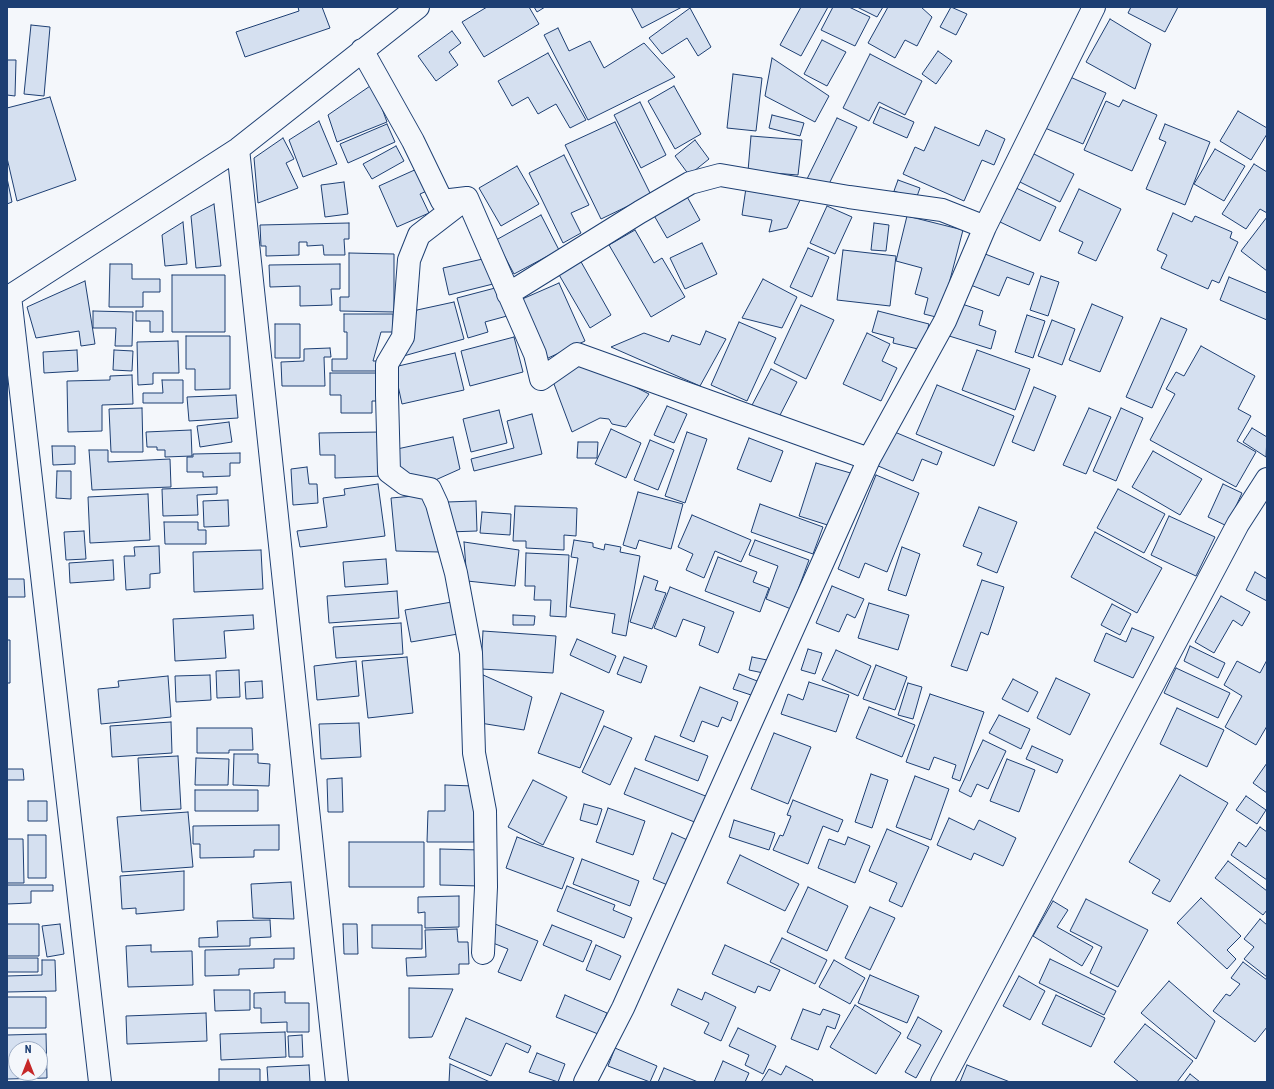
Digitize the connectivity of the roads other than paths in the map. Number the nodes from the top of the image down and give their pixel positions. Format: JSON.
{"nodes":[{"id":1,"x":418,"y":7,"type":"edge"},
{"id":2,"x":1094,"y":7,"type":"edge"},
{"id":3,"x":362,"y":50,"type":"junction"},
{"id":4,"x":238,"y":149,"type":"junction"},
{"id":5,"x":467,"y":198,"type":"junction"},
{"id":6,"x":985,"y":227,"type":"junction"},
{"id":7,"x":508,"y":294,"type":"junction"},
{"id":8,"x":8,"y":297,"type":"edge"},
{"id":9,"x":869,"y":459,"type":"junction"},
{"id":10,"x":1267,"y":479,"type":"edge"},
{"id":11,"x":483,"y":953,"type":"dead end"},
{"id":12,"x":100,"y":1082,"type":"edge"},
{"id":13,"x":337,"y":1082,"type":"edge"},
{"id":14,"x":585,"y":1082,"type":"edge"},
{"id":15,"x":942,"y":1082,"type":"edge"}],
"edges":[{"from":1,"to":3,"type":"street"},
{"from":2,"to":6,"type":"street"},
{"from":3,"to":4,"type":"street"},
{"from":3,"to":5,"type":"street"},
{"from":4,"to":8,"type":"street"},
{"from":4,"to":13,"type":"street"},
{"from":5,"to":7,"type":"street"},
{"from":5,"to":11,"type":"street"},
{"from":6,"to":7,"type":"street"},
{"from":6,"to":9,"type":"street"},
{"from":7,"to":9,"type":"street"},
{"from":8,"to":12,"type":"street"},
{"from":9,"to":14,"type":"street"},
{"from":10,"to":15,"type":"street"}]}
